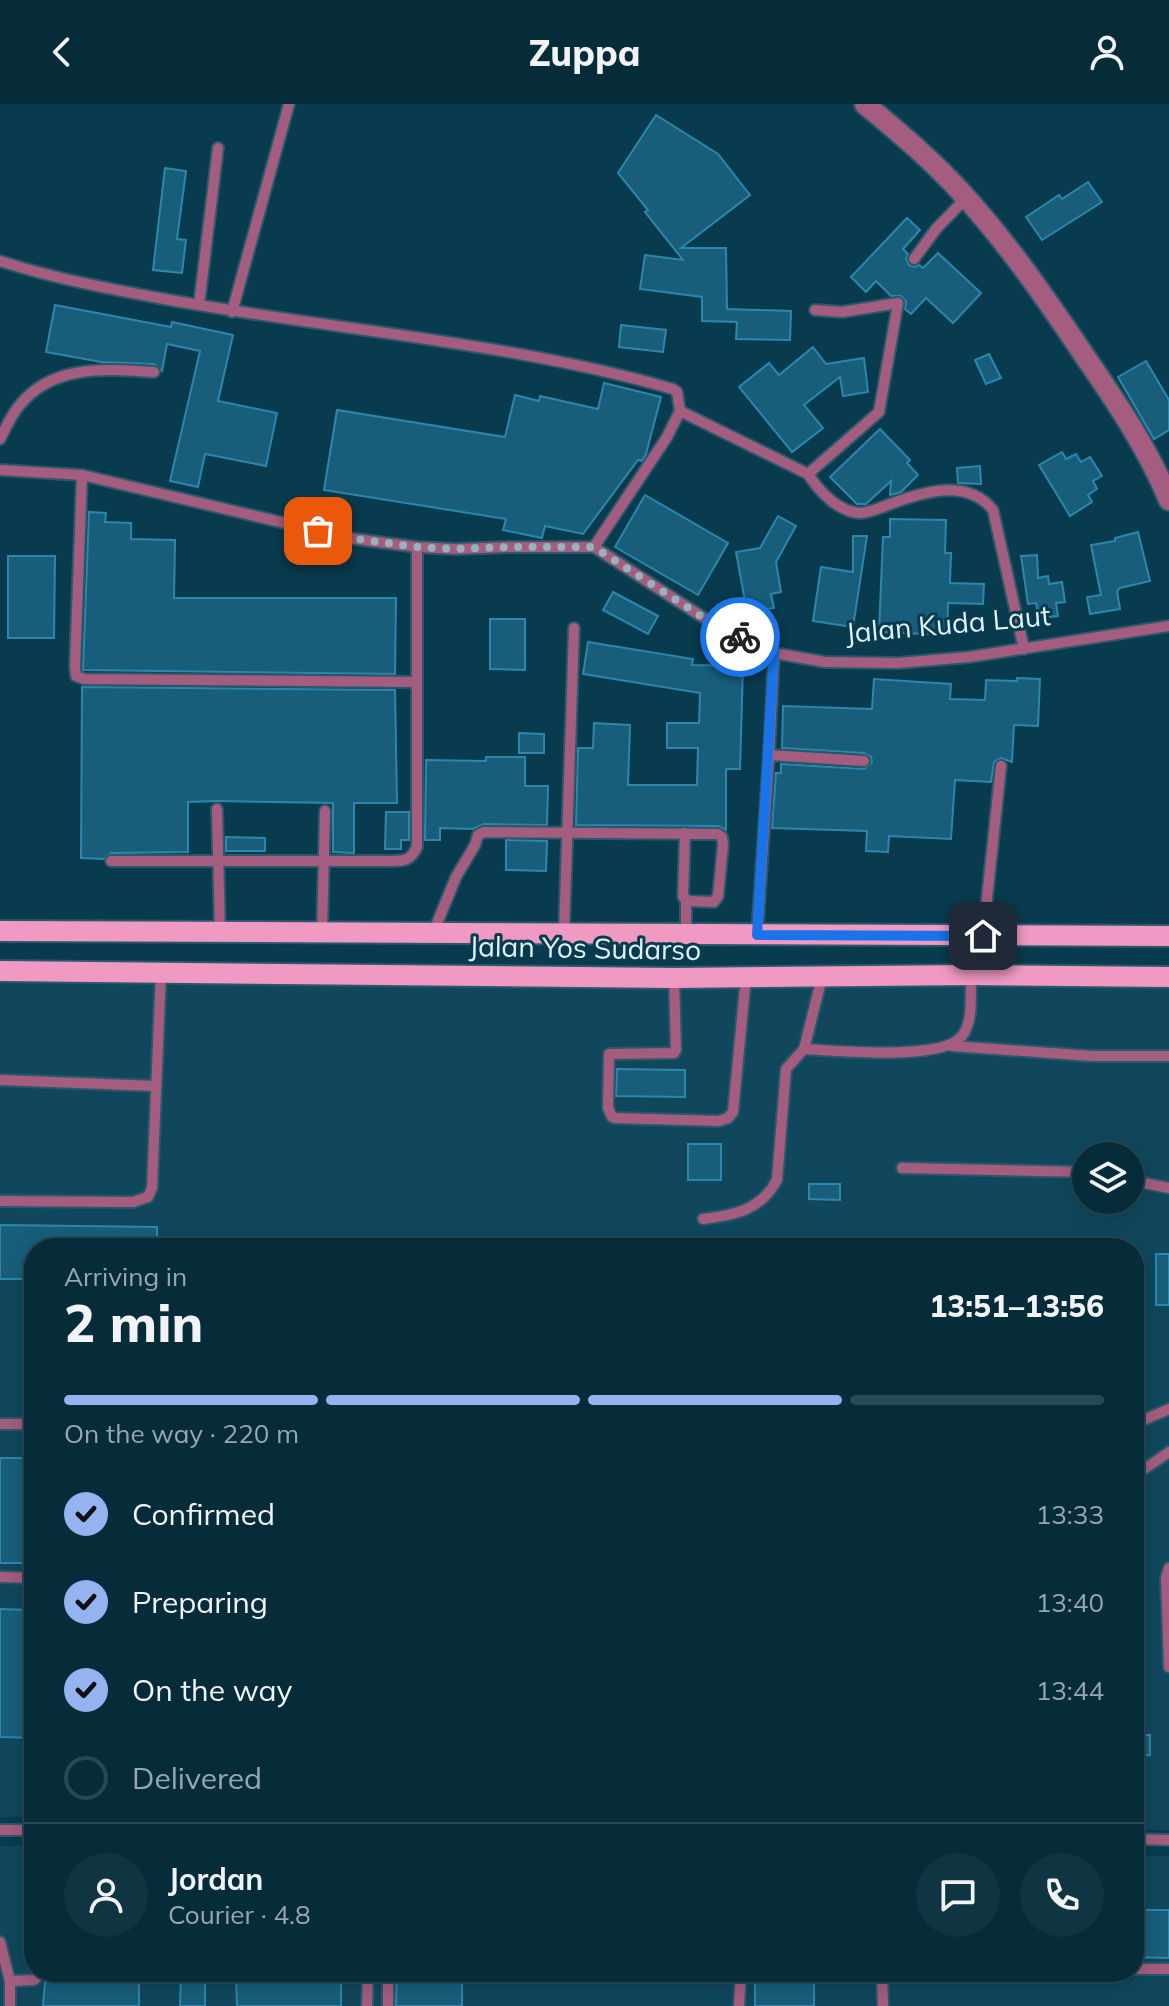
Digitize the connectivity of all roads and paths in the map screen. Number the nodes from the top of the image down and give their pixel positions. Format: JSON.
{"nodes":[{"id":1,"x":289,"y":104,"type":"edge"},
{"id":2,"x":865,"y":104,"type":"edge"},
{"id":3,"x":218,"y":148,"type":"dead end"},
{"id":4,"x":966,"y":198,"type":"junction"},
{"id":5,"x":914,"y":259,"type":"dead end"},
{"id":6,"x":0,"y":261,"type":"edge"},
{"id":7,"x":199,"y":305,"type":"junction"},
{"id":8,"x":815,"y":310,"type":"dead end"},
{"id":9,"x":232,"y":312,"type":"junction"},
{"id":10,"x":154,"y":372,"type":"dead end"},
{"id":11,"x":680,"y":411,"type":"junction"},
{"id":12,"x":0,"y":439,"type":"edge"},
{"id":13,"x":0,"y":470,"type":"edge"},
{"id":14,"x":808,"y":474,"type":"junction"},
{"id":15,"x":82,"y":475,"type":"junction"},
{"id":16,"x":1164,"y":476,"type":"edge"},
{"id":17,"x":1169,"y":500,"type":"edge"},
{"id":18,"x":417,"y":547,"type":"junction"},
{"id":19,"x":594,"y":547,"type":"junction"},
{"id":20,"x":1169,"y":626,"type":"edge"},
{"id":21,"x":574,"y":628,"type":"dead end"},
{"id":22,"x":1024,"y":649,"type":"junction"},
{"id":23,"x":774,"y":653,"type":"junction"},
{"id":24,"x":417,"y":682,"type":"junction"},
{"id":25,"x":769,"y":755,"type":"junction"},
{"id":26,"x":864,"y":761,"type":"dead end"},
{"id":27,"x":1001,"y":766,"type":"dead end"},
{"id":28,"x":217,"y":809,"type":"dead end"},
{"id":29,"x":325,"y":811,"type":"dead end"},
{"id":30,"x":685,"y":833,"type":"junction"},
{"id":31,"x":568,"y":835,"type":"junction"},
{"id":32,"x":218,"y":860,"type":"junction"},
{"id":33,"x":111,"y":861,"type":"dead end"},
{"id":34,"x":324,"y":861,"type":"junction"},
{"id":35,"x":686,"y":900,"type":"junction"},
{"id":36,"x":0,"y":931,"type":"edge"},
{"id":37,"x":220,"y":932,"type":"junction"},
{"id":38,"x":322,"y":933,"type":"junction"},
{"id":39,"x":686,"y":933,"type":"junction"},
{"id":40,"x":564,"y":934,"type":"junction"},
{"id":41,"x":433,"y":935,"type":"junction"},
{"id":42,"x":757,"y":935,"type":"junction"},
{"id":43,"x":983,"y":936,"type":"junction"},
{"id":44,"x":1169,"y":936,"type":"edge"},
{"id":45,"x":0,"y":971,"type":"edge"},
{"id":46,"x":161,"y":972,"type":"junction"},
{"id":47,"x":971,"y":975,"type":"junction"},
{"id":48,"x":746,"y":976,"type":"junction"},
{"id":49,"x":822,"y":977,"type":"junction"},
{"id":50,"x":1169,"y":977,"type":"edge"},
{"id":51,"x":674,"y":978,"type":"junction"},
{"id":52,"x":952,"y":1046,"type":"junction"},
{"id":53,"x":804,"y":1049,"type":"junction"},
{"id":54,"x":1169,"y":1056,"type":"edge"},
{"id":55,"x":0,"y":1080,"type":"edge"},
{"id":56,"x":156,"y":1086,"type":"junction"},
{"id":57,"x":902,"y":1168,"type":"dead end"},
{"id":58,"x":1072,"y":1172,"type":"edge"},
{"id":59,"x":1144,"y":1183,"type":"edge"},
{"id":60,"x":1169,"y":1188,"type":"edge"},
{"id":61,"x":0,"y":1201,"type":"edge"},
{"id":62,"x":703,"y":1219,"type":"dead end"},
{"id":63,"x":1169,"y":1409,"type":"edge"},
{"id":64,"x":1144,"y":1420,"type":"edge"},
{"id":65,"x":0,"y":1424,"type":"edge"},
{"id":66,"x":24,"y":1424,"type":"edge"},
{"id":67,"x":1169,"y":1452,"type":"edge"},
{"id":68,"x":1144,"y":1469,"type":"edge"},
{"id":69,"x":1169,"y":1568,"type":"edge"},
{"id":70,"x":0,"y":1577,"type":"edge"},
{"id":71,"x":24,"y":1578,"type":"edge"},
{"id":72,"x":1169,"y":1667,"type":"edge"},
{"id":73,"x":0,"y":1830,"type":"edge"},
{"id":74,"x":24,"y":1830,"type":"edge"},
{"id":75,"x":1144,"y":1839,"type":"edge"},
{"id":76,"x":1169,"y":1840,"type":"edge"},
{"id":77,"x":0,"y":1942,"type":"edge"},
{"id":78,"x":1144,"y":1969,"type":"edge"},
{"id":79,"x":1169,"y":1969,"type":"edge"},
{"id":80,"x":24,"y":1980,"type":"edge"},
{"id":81,"x":10,"y":1981,"type":"junction"},
{"id":82,"x":368,"y":1982,"type":"edge"},
{"id":83,"x":388,"y":1982,"type":"edge"},
{"id":84,"x":740,"y":1982,"type":"edge"},
{"id":85,"x":882,"y":1982,"type":"edge"},
{"id":86,"x":10,"y":2006,"type":"edge"},
{"id":87,"x":367,"y":2006,"type":"edge"},
{"id":88,"x":388,"y":2006,"type":"edge"},
{"id":89,"x":739,"y":2006,"type":"edge"},
{"id":90,"x":883,"y":2006,"type":"edge"}],
"edges":[{"from":1,"to":9,"type":"lane"},
{"from":2,"to":4,"type":"street"},
{"from":3,"to":7,"type":"lane"},
{"from":4,"to":5,"type":"lane"},
{"from":4,"to":16,"type":"street"},
{"from":6,"to":7,"type":"lane"},
{"from":7,"to":9,"type":"lane"},
{"from":8,"to":14,"type":"lane"},
{"from":9,"to":11,"type":"lane"},
{"from":10,"to":12,"type":"lane"},
{"from":11,"to":14,"type":"lane"},
{"from":11,"to":19,"type":"lane"},
{"from":13,"to":15,"type":"lane"},
{"from":14,"to":22,"type":"lane"},
{"from":15,"to":18,"type":"lane"},
{"from":15,"to":24,"type":"lane"},
{"from":16,"to":17,"type":"street"},
{"from":18,"to":19,"type":"lane"},
{"from":18,"to":24,"type":"lane"},
{"from":19,"to":23,"type":"lane","name":"Jalan Kuda Laut"},
{"from":20,"to":22,"type":"lane","name":"Jalan Kuda Laut"},
{"from":21,"to":31,"type":"lane"},
{"from":22,"to":23,"type":"lane","name":"Jalan Kuda Laut"},
{"from":23,"to":25,"type":"lane"},
{"from":24,"to":34,"type":"lane"},
{"from":25,"to":26,"type":"lane"},
{"from":25,"to":42,"type":"lane"},
{"from":27,"to":43,"type":"lane"},
{"from":28,"to":32,"type":"lane"},
{"from":29,"to":34,"type":"lane"},
{"from":30,"to":31,"type":"lane"},
{"from":30,"to":35,"type":"lane"},
{"from":30,"to":35,"type":"lane"},
{"from":31,"to":40,"type":"lane"},
{"from":31,"to":41,"type":"lane"},
{"from":32,"to":33,"type":"lane"},
{"from":32,"to":34,"type":"lane"},
{"from":32,"to":37,"type":"lane"},
{"from":34,"to":38,"type":"lane"},
{"from":35,"to":39,"type":"lane"},
{"from":36,"to":37,"type":"main road","name":"Jalan Yos Sudarso"},
{"from":37,"to":38,"type":"main road","name":"Jalan Yos Sudarso"},
{"from":38,"to":41,"type":"main road","name":"Jalan Yos Sudarso"},
{"from":39,"to":40,"type":"main road","name":"Jalan Yos Sudarso"},
{"from":39,"to":42,"type":"main road","name":"Jalan Yos Sudarso"},
{"from":40,"to":41,"type":"main road","name":"Jalan Yos Sudarso"},
{"from":42,"to":43,"type":"main road","name":"Jalan Yos Sudarso"},
{"from":43,"to":44,"type":"main road","name":"Jalan Yos Sudarso"},
{"from":45,"to":46,"type":"main road","name":"Jalan Yos Sudarso"},
{"from":46,"to":51,"type":"main road","name":"Jalan Yos Sudarso"},
{"from":46,"to":56,"type":"lane"},
{"from":47,"to":49,"type":"main road","name":"Jalan Yos Sudarso"},
{"from":47,"to":50,"type":"main road","name":"Jalan Yos Sudarso"},
{"from":47,"to":52,"type":"lane"},
{"from":48,"to":49,"type":"main road","name":"Jalan Yos Sudarso"},
{"from":48,"to":51,"type":"main road","name":"Jalan Yos Sudarso"},
{"from":48,"to":51,"type":"lane"},
{"from":49,"to":53,"type":"lane"},
{"from":52,"to":53,"type":"lane"},
{"from":52,"to":54,"type":"lane"},
{"from":53,"to":62,"type":"lane"},
{"from":55,"to":56,"type":"lane"},
{"from":56,"to":61,"type":"lane"},
{"from":57,"to":58,"type":"lane"},
{"from":59,"to":60,"type":"lane"},
{"from":63,"to":64,"type":"lane"},
{"from":65,"to":66,"type":"lane"},
{"from":67,"to":68,"type":"lane"},
{"from":69,"to":72,"type":"lane"},
{"from":70,"to":71,"type":"lane"},
{"from":73,"to":74,"type":"lane"},
{"from":75,"to":76,"type":"lane"},
{"from":77,"to":81,"type":"lane"},
{"from":78,"to":79,"type":"lane"},
{"from":80,"to":81,"type":"lane"},
{"from":81,"to":86,"type":"lane"},
{"from":82,"to":87,"type":"lane"},
{"from":83,"to":88,"type":"lane"},
{"from":84,"to":89,"type":"lane"},
{"from":85,"to":90,"type":"lane"}]}
